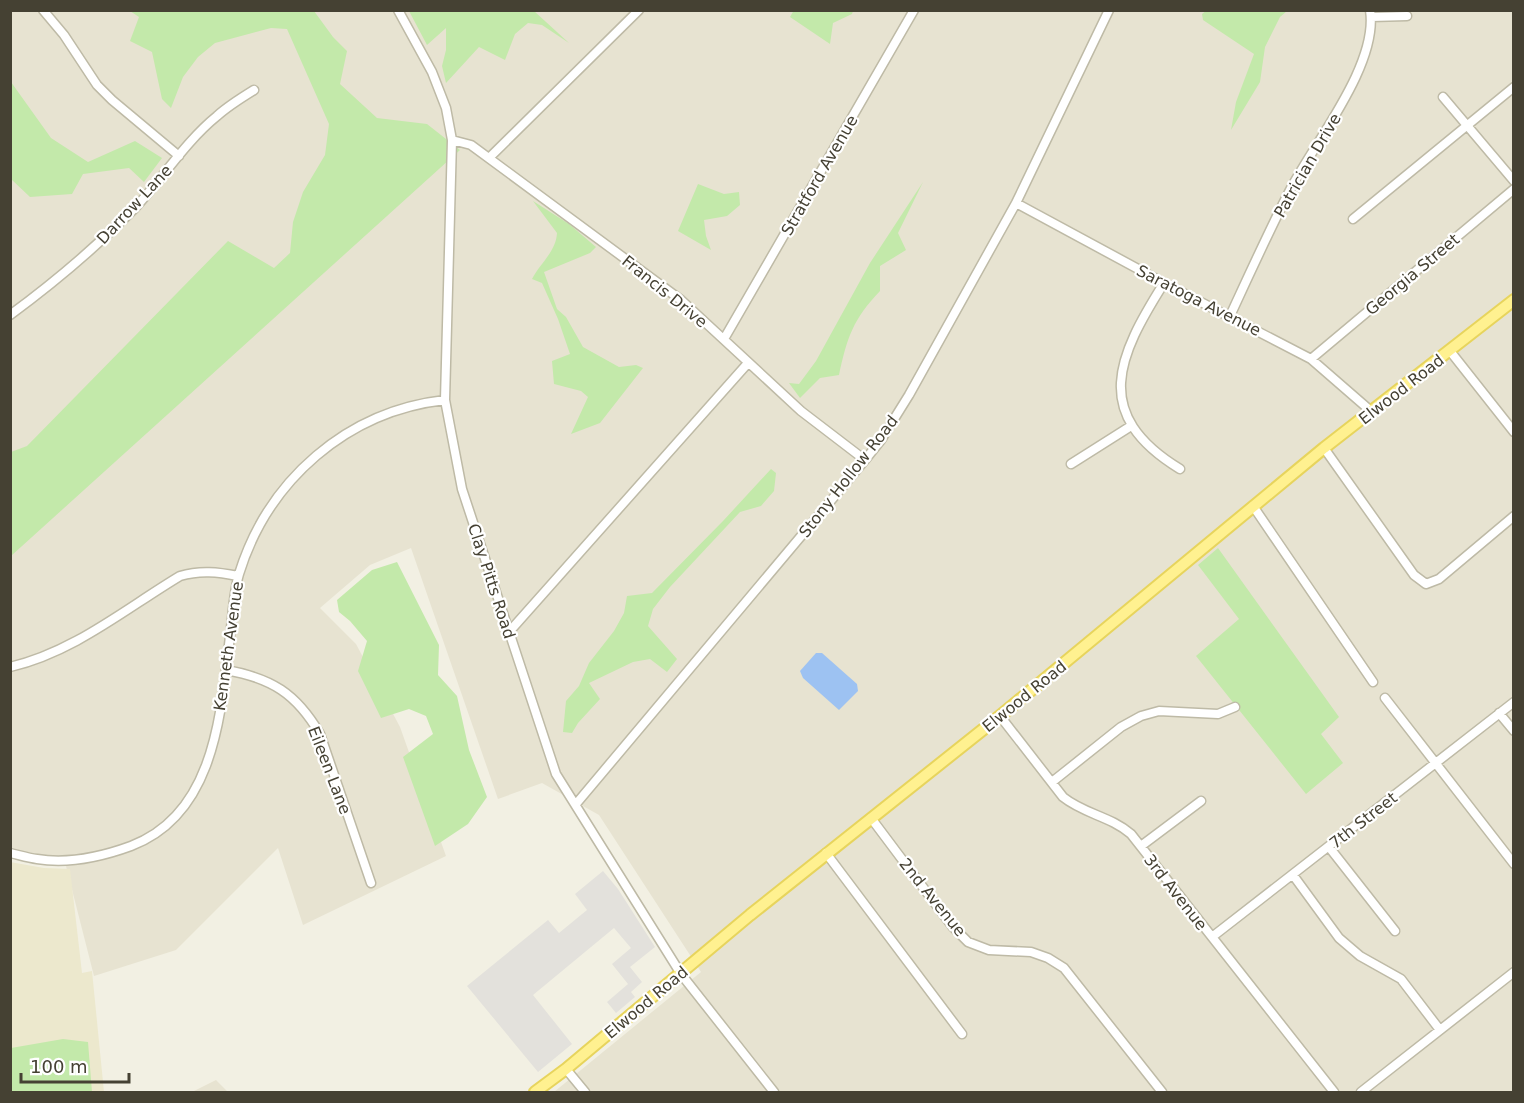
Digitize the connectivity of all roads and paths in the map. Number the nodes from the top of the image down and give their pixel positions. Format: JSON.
{"nodes":[{"id":1,"x":43,"y":10,"type":"edge"},
{"id":2,"x":398,"y":10,"type":"edge"},
{"id":3,"x":639,"y":10,"type":"edge"},
{"id":4,"x":914,"y":10,"type":"edge"},
{"id":5,"x":1109,"y":10,"type":"edge"},
{"id":6,"x":1370,"y":14,"type":"edge"},
{"id":7,"x":1407,"y":16,"type":"dead end"},
{"id":8,"x":1514,"y":87,"type":"edge"},
{"id":9,"x":254,"y":90,"type":"dead end"},
{"id":10,"x":1443,"y":97,"type":"dead end"},
{"id":11,"x":1467,"y":125,"type":"junction"},
{"id":12,"x":452,"y":140,"type":"junction"},
{"id":13,"x":179,"y":156,"type":"junction"},
{"id":14,"x":489,"y":158,"type":"junction"},
{"id":15,"x":1514,"y":181,"type":"edge"},
{"id":16,"x":1514,"y":189,"type":"edge"},
{"id":17,"x":1016,"y":203,"type":"junction"},
{"id":18,"x":1353,"y":219,"type":"dead end"},
{"id":19,"x":1164,"y":283,"type":"junction"},
{"id":20,"x":1514,"y":300,"type":"edge"},
{"id":21,"x":10,"y":315,"type":"edge"},
{"id":22,"x":1230,"y":316,"type":"junction"},
{"id":23,"x":724,"y":339,"type":"junction"},
{"id":24,"x":1450,"y":351,"type":"junction"},
{"id":25,"x":1311,"y":359,"type":"junction"},
{"id":26,"x":748,"y":363,"type":"junction"},
{"id":27,"x":445,"y":400,"type":"junction"},
{"id":28,"x":1372,"y":412,"type":"junction"},
{"id":29,"x":1131,"y":426,"type":"junction"},
{"id":30,"x":1514,"y":432,"type":"edge"},
{"id":31,"x":1324,"y":448,"type":"junction"},
{"id":32,"x":865,"y":460,"type":"junction"},
{"id":33,"x":1071,"y":464,"type":"dead end"},
{"id":34,"x":1179,"y":469,"type":"dead end"},
{"id":35,"x":1253,"y":506,"type":"junction"},
{"id":36,"x":1514,"y":516,"type":"edge"},
{"id":37,"x":238,"y":576,"type":"junction"},
{"id":38,"x":509,"y":632,"type":"junction"},
{"id":39,"x":10,"y":667,"type":"edge"},
{"id":40,"x":226,"y":670,"type":"junction"},
{"id":41,"x":1373,"y":682,"type":"dead end"},
{"id":42,"x":1385,"y":698,"type":"dead end"},
{"id":43,"x":1514,"y":702,"type":"edge"},
{"id":44,"x":1235,"y":707,"type":"dead end"},
{"id":45,"x":1499,"y":713,"type":"junction"},
{"id":46,"x":1000,"y":716,"type":"junction"},
{"id":47,"x":1514,"y":731,"type":"edge"},
{"id":48,"x":1436,"y":764,"type":"junction"},
{"id":49,"x":1052,"y":782,"type":"junction"},
{"id":50,"x":1201,"y":801,"type":"dead end"},
{"id":51,"x":576,"y":804,"type":"junction"},
{"id":52,"x":871,"y":818,"type":"junction"},
{"id":53,"x":1141,"y":846,"type":"junction"},
{"id":54,"x":1329,"y":847,"type":"junction"},
{"id":55,"x":10,"y":853,"type":"edge"},
{"id":56,"x":825,"y":853,"type":"junction"},
{"id":57,"x":1514,"y":864,"type":"edge"},
{"id":58,"x":1293,"y":875,"type":"junction"},
{"id":59,"x":371,"y":883,"type":"dead end"},
{"id":60,"x":1395,"y":931,"type":"dead end"},
{"id":61,"x":1212,"y":937,"type":"junction"},
{"id":62,"x":1514,"y":972,"type":"edge"},
{"id":63,"x":681,"y":974,"type":"junction"},
{"id":64,"x":1440,"y":1030,"type":"junction"},
{"id":65,"x":962,"y":1034,"type":"dead end"},
{"id":66,"x":566,"y":1069,"type":"junction"},
{"id":67,"x":535,"y":1092,"type":"edge"},
{"id":68,"x":585,"y":1092,"type":"edge"},
{"id":69,"x":774,"y":1092,"type":"edge"},
{"id":70,"x":1162,"y":1092,"type":"edge"},
{"id":71,"x":1334,"y":1092,"type":"edge"},
{"id":72,"x":1361,"y":1092,"type":"edge"}],
"edges":[{"from":1,"to":13,"type":"street"},
{"from":2,"to":12,"type":"street","name":"Clay Pitts Road"},
{"from":3,"to":14,"type":"street"},
{"from":4,"to":23,"type":"street","name":"Stratford Avenue"},
{"from":5,"to":17,"type":"street","name":"Stony Hollow Road"},
{"from":6,"to":7,"type":"street"},
{"from":6,"to":22,"type":"street","name":"Patrician Drive"},
{"from":8,"to":11,"type":"street"},
{"from":9,"to":13,"type":"street","name":"Darrow Lane"},
{"from":10,"to":11,"type":"street"},
{"from":11,"to":15,"type":"street"},
{"from":11,"to":18,"type":"street"},
{"from":12,"to":14,"type":"street","name":"Francis Drive"},
{"from":12,"to":27,"type":"street","name":"Clay Pitts Road"},
{"from":13,"to":21,"type":"street","name":"Darrow Lane"},
{"from":14,"to":23,"type":"street","name":"Francis Drive"},
{"from":16,"to":25,"type":"street","name":"Georgia Street"},
{"from":17,"to":19,"type":"street","name":"Saratoga Avenue"},
{"from":17,"to":32,"type":"street","name":"Stony Hollow Road"},
{"from":19,"to":22,"type":"street","name":"Saratoga Avenue"},
{"from":19,"to":29,"type":"street"},
{"from":20,"to":24,"type":"main road","name":"Elwood Road"},
{"from":22,"to":25,"type":"street","name":"Saratoga Avenue"},
{"from":23,"to":26,"type":"street","name":"Francis Drive"},
{"from":24,"to":28,"type":"main road","name":"Elwood Road"},
{"from":24,"to":30,"type":"street"},
{"from":25,"to":28,"type":"street","name":"Saratoga Avenue"},
{"from":26,"to":32,"type":"street","name":"Francis Drive"},
{"from":26,"to":38,"type":"street"},
{"from":27,"to":37,"type":"street","name":"Kenneth Avenue"},
{"from":27,"to":38,"type":"street","name":"Clay Pitts Road"},
{"from":28,"to":31,"type":"main road","name":"Elwood Road"},
{"from":29,"to":33,"type":"street"},
{"from":29,"to":34,"type":"street"},
{"from":31,"to":35,"type":"main road","name":"Elwood Road"},
{"from":31,"to":36,"type":"street"},
{"from":32,"to":51,"type":"street","name":"Stony Hollow Road"},
{"from":35,"to":41,"type":"street"},
{"from":35,"to":46,"type":"main road","name":"Elwood Road"},
{"from":37,"to":39,"type":"street"},
{"from":37,"to":40,"type":"street","name":"Kenneth Avenue"},
{"from":38,"to":51,"type":"street","name":"Clay Pitts Road"},
{"from":40,"to":55,"type":"street","name":"Kenneth Avenue"},
{"from":40,"to":59,"type":"street","name":"Eileen Lane"},
{"from":42,"to":48,"type":"street"},
{"from":43,"to":45,"type":"street","name":"7th Street"},
{"from":44,"to":49,"type":"street"},
{"from":45,"to":47,"type":"street"},
{"from":45,"to":48,"type":"street","name":"7th Street"},
{"from":46,"to":49,"type":"street","name":"3rd Avenue"},
{"from":46,"to":52,"type":"main road","name":"Elwood Road"},
{"from":48,"to":54,"type":"street","name":"7th Street"},
{"from":48,"to":57,"type":"street"},
{"from":49,"to":53,"type":"street","name":"3rd Avenue"},
{"from":50,"to":53,"type":"street"},
{"from":51,"to":63,"type":"street","name":"Clay Pitts Road"},
{"from":52,"to":56,"type":"main road","name":"Elwood Road"},
{"from":52,"to":70,"type":"street","name":"2nd Avenue"},
{"from":53,"to":61,"type":"street","name":"3rd Avenue"},
{"from":54,"to":58,"type":"street","name":"7th Street"},
{"from":54,"to":60,"type":"street"},
{"from":56,"to":63,"type":"main road","name":"Elwood Road"},
{"from":56,"to":65,"type":"street"},
{"from":58,"to":61,"type":"street","name":"7th Street"},
{"from":58,"to":64,"type":"street"},
{"from":61,"to":71,"type":"street","name":"3rd Avenue"},
{"from":62,"to":64,"type":"street"},
{"from":63,"to":66,"type":"main road","name":"Elwood Road"},
{"from":63,"to":69,"type":"street","name":"Clay Pitts Road"},
{"from":64,"to":72,"type":"street"},
{"from":66,"to":67,"type":"main road","name":"Elwood Road"},
{"from":66,"to":68,"type":"street"}]}
